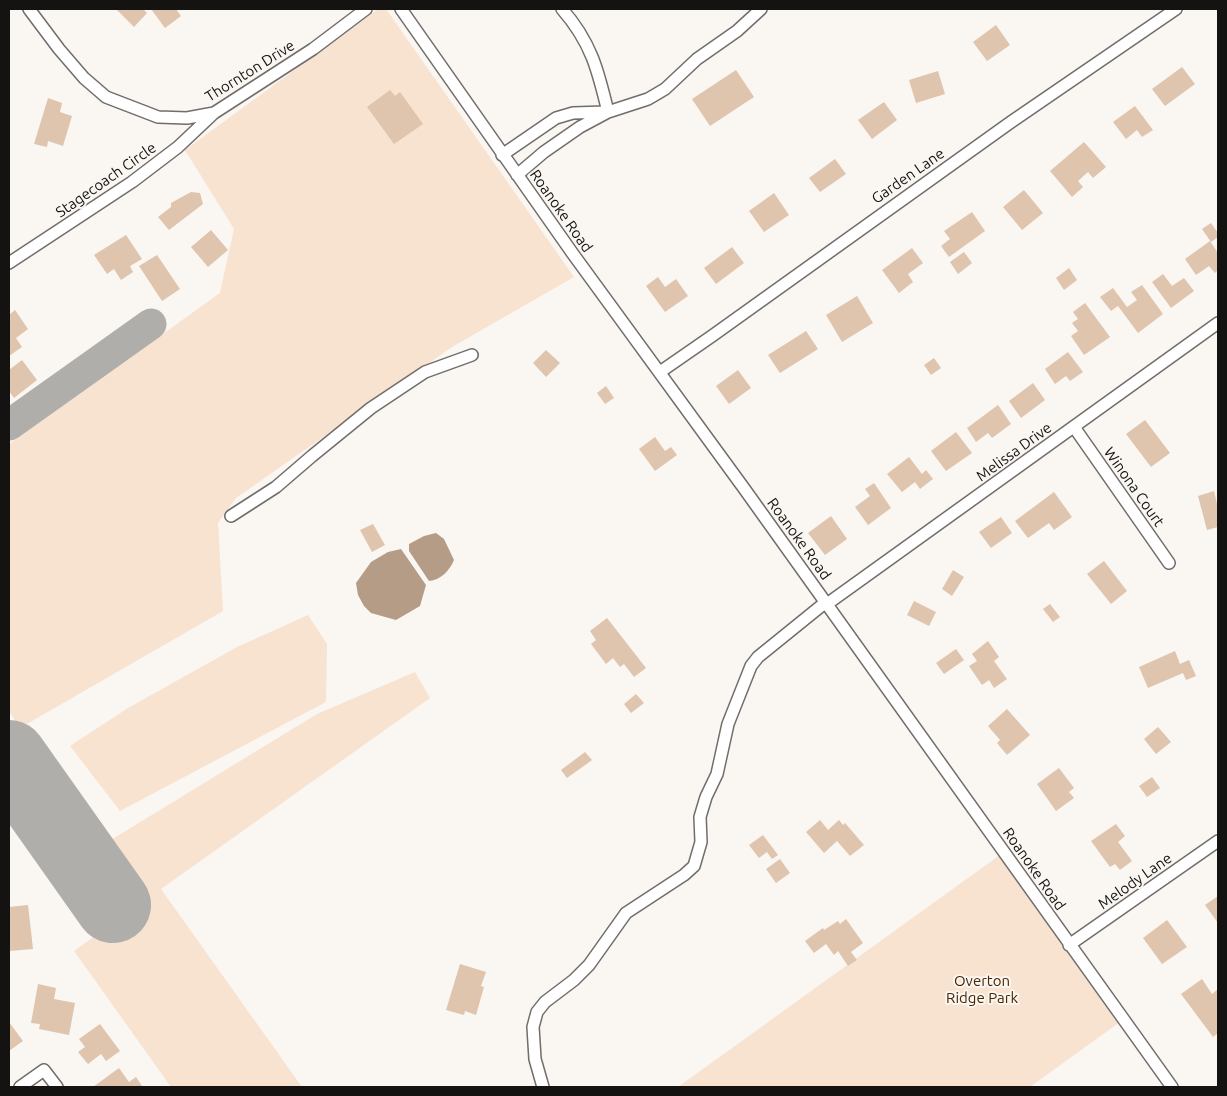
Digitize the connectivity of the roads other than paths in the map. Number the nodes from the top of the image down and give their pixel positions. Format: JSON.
{"nodes":[{"id":1,"x":29,"y":9,"type":"edge"},
{"id":2,"x":366,"y":9,"type":"edge"},
{"id":3,"x":401,"y":9,"type":"edge"},
{"id":4,"x":562,"y":9,"type":"edge"},
{"id":5,"x":761,"y":9,"type":"edge"},
{"id":6,"x":1176,"y":9,"type":"edge"},
{"id":7,"x":608,"y":112,"type":"junction"},
{"id":8,"x":214,"y":114,"type":"junction"},
{"id":9,"x":502,"y":154,"type":"junction"},
{"id":10,"x":517,"y":175,"type":"junction"},
{"id":11,"x":9,"y":263,"type":"edge"},
{"id":12,"x":1218,"y":323,"type":"edge"},
{"id":13,"x":472,"y":355,"type":"dead end"},
{"id":14,"x":660,"y":372,"type":"junction"},
{"id":15,"x":1074,"y":427,"type":"junction"},
{"id":16,"x":230,"y":516,"type":"dead end"},
{"id":17,"x":1169,"y":564,"type":"dead end"},
{"id":18,"x":826,"y":603,"type":"junction"},
{"id":19,"x":1218,"y":841,"type":"edge"},
{"id":20,"x":1070,"y":944,"type":"junction"},
{"id":21,"x":20,"y":1087,"type":"edge"},
{"id":22,"x":57,"y":1087,"type":"edge"},
{"id":23,"x":544,"y":1087,"type":"edge"},
{"id":24,"x":1172,"y":1087,"type":"edge"}],
"edges":[{"from":1,"to":8,"type":"street","name":"Thornton Drive"},
{"from":2,"to":8,"type":"street","name":"Thornton Drive"},
{"from":3,"to":9,"type":"street","name":"Roanoke Road"},
{"from":4,"to":7,"type":"street"},
{"from":5,"to":7,"type":"street"},
{"from":6,"to":14,"type":"street","name":"Garden Lane"},
{"from":7,"to":9,"type":"street"},
{"from":7,"to":10,"type":"street"},
{"from":8,"to":11,"type":"street","name":"Stagecoach Circle"},
{"from":9,"to":10,"type":"street","name":"Roanoke Road"},
{"from":10,"to":14,"type":"street","name":"Roanoke Road"},
{"from":12,"to":15,"type":"street","name":"Melissa Drive"},
{"from":13,"to":16,"type":"street"},
{"from":14,"to":18,"type":"street","name":"Roanoke Road"},
{"from":15,"to":17,"type":"street","name":"Winona Court"},
{"from":15,"to":18,"type":"street","name":"Melissa Drive"},
{"from":18,"to":20,"type":"street","name":"Roanoke Road"},
{"from":18,"to":23,"type":"street","name":"Melissa Drive"},
{"from":19,"to":20,"type":"street","name":"Melody Lane"},
{"from":20,"to":24,"type":"street","name":"Roanoke Road"},
{"from":21,"to":22,"type":"street"}]}
